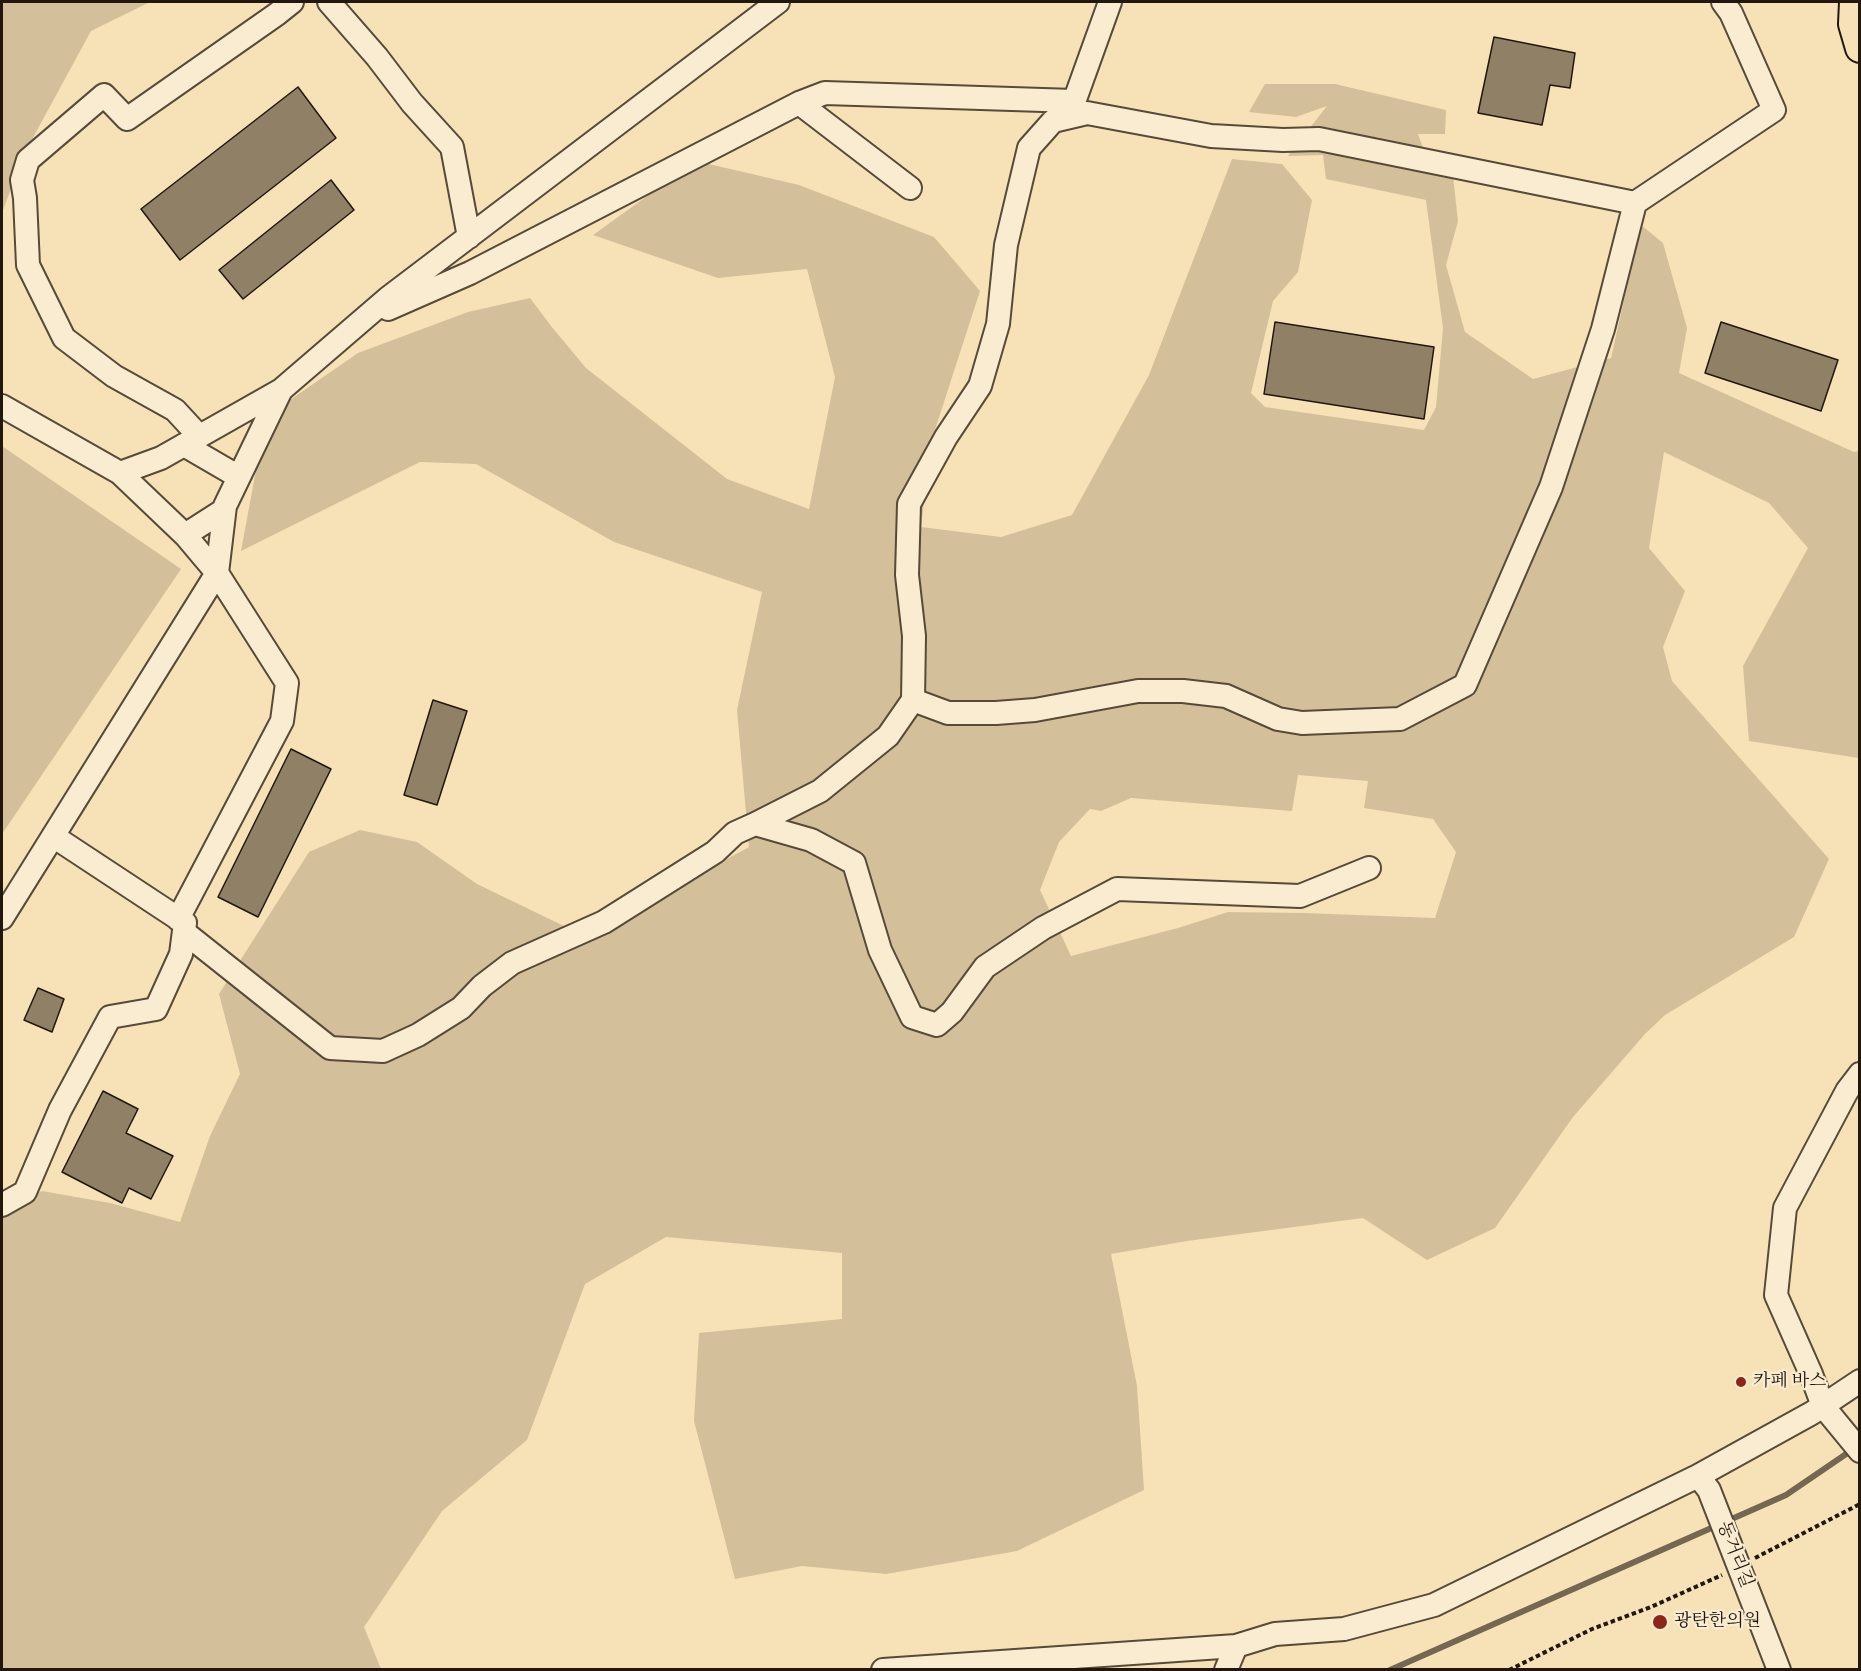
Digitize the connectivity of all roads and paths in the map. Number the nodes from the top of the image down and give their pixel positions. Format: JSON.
{"nodes":[{"id":1,"x":292,"y":2,"type":"edge"},
{"id":2,"x":329,"y":2,"type":"edge"},
{"id":3,"x":778,"y":2,"type":"edge"},
{"id":4,"x":1110,"y":2,"type":"edge"},
{"id":5,"x":1723,"y":2,"type":"edge"},
{"id":6,"x":1854,"y":2,"type":"edge"},
{"id":7,"x":1860,"y":48,"type":"edge"},
{"id":8,"x":800,"y":104,"type":"junction"},
{"id":9,"x":1071,"y":109,"type":"junction"},
{"id":10,"x":910,"y":188,"type":"dead end"},
{"id":11,"x":1635,"y":202,"type":"junction"},
{"id":12,"x":469,"y":237,"type":"junction"},
{"id":13,"x":363,"y":320,"type":"junction"},
{"id":14,"x":281,"y":390,"type":"junction"},
{"id":15,"x":2,"y":406,"type":"edge"},
{"id":16,"x":192,"y":441,"type":"junction"},
{"id":17,"x":120,"y":473,"type":"junction"},
{"id":18,"x":239,"y":477,"type":"junction"},
{"id":19,"x":224,"y":510,"type":"junction"},
{"id":20,"x":185,"y":535,"type":"junction"},
{"id":21,"x":217,"y":573,"type":"junction"},
{"id":22,"x":913,"y":700,"type":"junction"},
{"id":23,"x":755,"y":824,"type":"junction"},
{"id":24,"x":53,"y":836,"type":"junction"},
{"id":25,"x":1369,"y":868,"type":"dead end"},
{"id":26,"x":2,"y":918,"type":"edge"},
{"id":27,"x":182,"y":925,"type":"junction"},
{"id":28,"x":1860,"y":1074,"type":"edge"},
{"id":29,"x":2,"y":1205,"type":"edge"},
{"id":30,"x":1860,"y":1382,"type":"edge"},
{"id":31,"x":1829,"y":1413,"type":"junction"},
{"id":32,"x":1860,"y":1451,"type":"edge"},
{"id":33,"x":1704,"y":1483,"type":"junction"},
{"id":34,"x":1860,"y":1504,"type":"edge"},
{"id":35,"x":1738,"y":1566,"type":"junction"},
{"id":36,"x":1236,"y":1646,"type":"junction"},
{"id":37,"x":883,"y":1670,"type":"edge"},
{"id":38,"x":1226,"y":1670,"type":"edge"},
{"id":39,"x":1509,"y":1670,"type":"edge"},
{"id":40,"x":1779,"y":1670,"type":"edge"}],
"edges":[{"from":1,"to":16,"type":"street"},
{"from":2,"to":12,"type":"street"},
{"from":3,"to":12,"type":"street"},
{"from":4,"to":9,"type":"street"},
{"from":5,"to":11,"type":"street"},
{"from":6,"to":7,"type":"main road"},
{"from":8,"to":9,"type":"street"},
{"from":8,"to":10,"type":"street"},
{"from":8,"to":13,"type":"street"},
{"from":9,"to":11,"type":"street"},
{"from":9,"to":22,"type":"street"},
{"from":11,"to":22,"type":"street"},
{"from":12,"to":13,"type":"street"},
{"from":13,"to":14,"type":"street"},
{"from":14,"to":16,"type":"street"},
{"from":14,"to":18,"type":"street"},
{"from":15,"to":17,"type":"street"},
{"from":16,"to":17,"type":"street"},
{"from":16,"to":18,"type":"street"},
{"from":17,"to":20,"type":"street"},
{"from":18,"to":19,"type":"street"},
{"from":19,"to":20,"type":"street"},
{"from":19,"to":21,"type":"street"},
{"from":20,"to":21,"type":"street"},
{"from":21,"to":24,"type":"street"},
{"from":21,"to":27,"type":"street"},
{"from":22,"to":23,"type":"street"},
{"from":23,"to":25,"type":"street"},
{"from":23,"to":27,"type":"street"},
{"from":24,"to":26,"type":"street"},
{"from":24,"to":27,"type":"street"},
{"from":27,"to":29,"type":"street"},
{"from":28,"to":31,"type":"street"},
{"from":30,"to":31,"type":"street"},
{"from":31,"to":32,"type":"street"},
{"from":31,"to":33,"type":"street"},
{"from":33,"to":35,"type":"street","name":"동거리길"},
{"from":33,"to":36,"type":"street"},
{"from":34,"to":35,"type":"path"},
{"from":35,"to":39,"type":"path"},
{"from":35,"to":40,"type":"street","name":"동거리길"},
{"from":36,"to":37,"type":"street"},
{"from":36,"to":38,"type":"street"}]}
